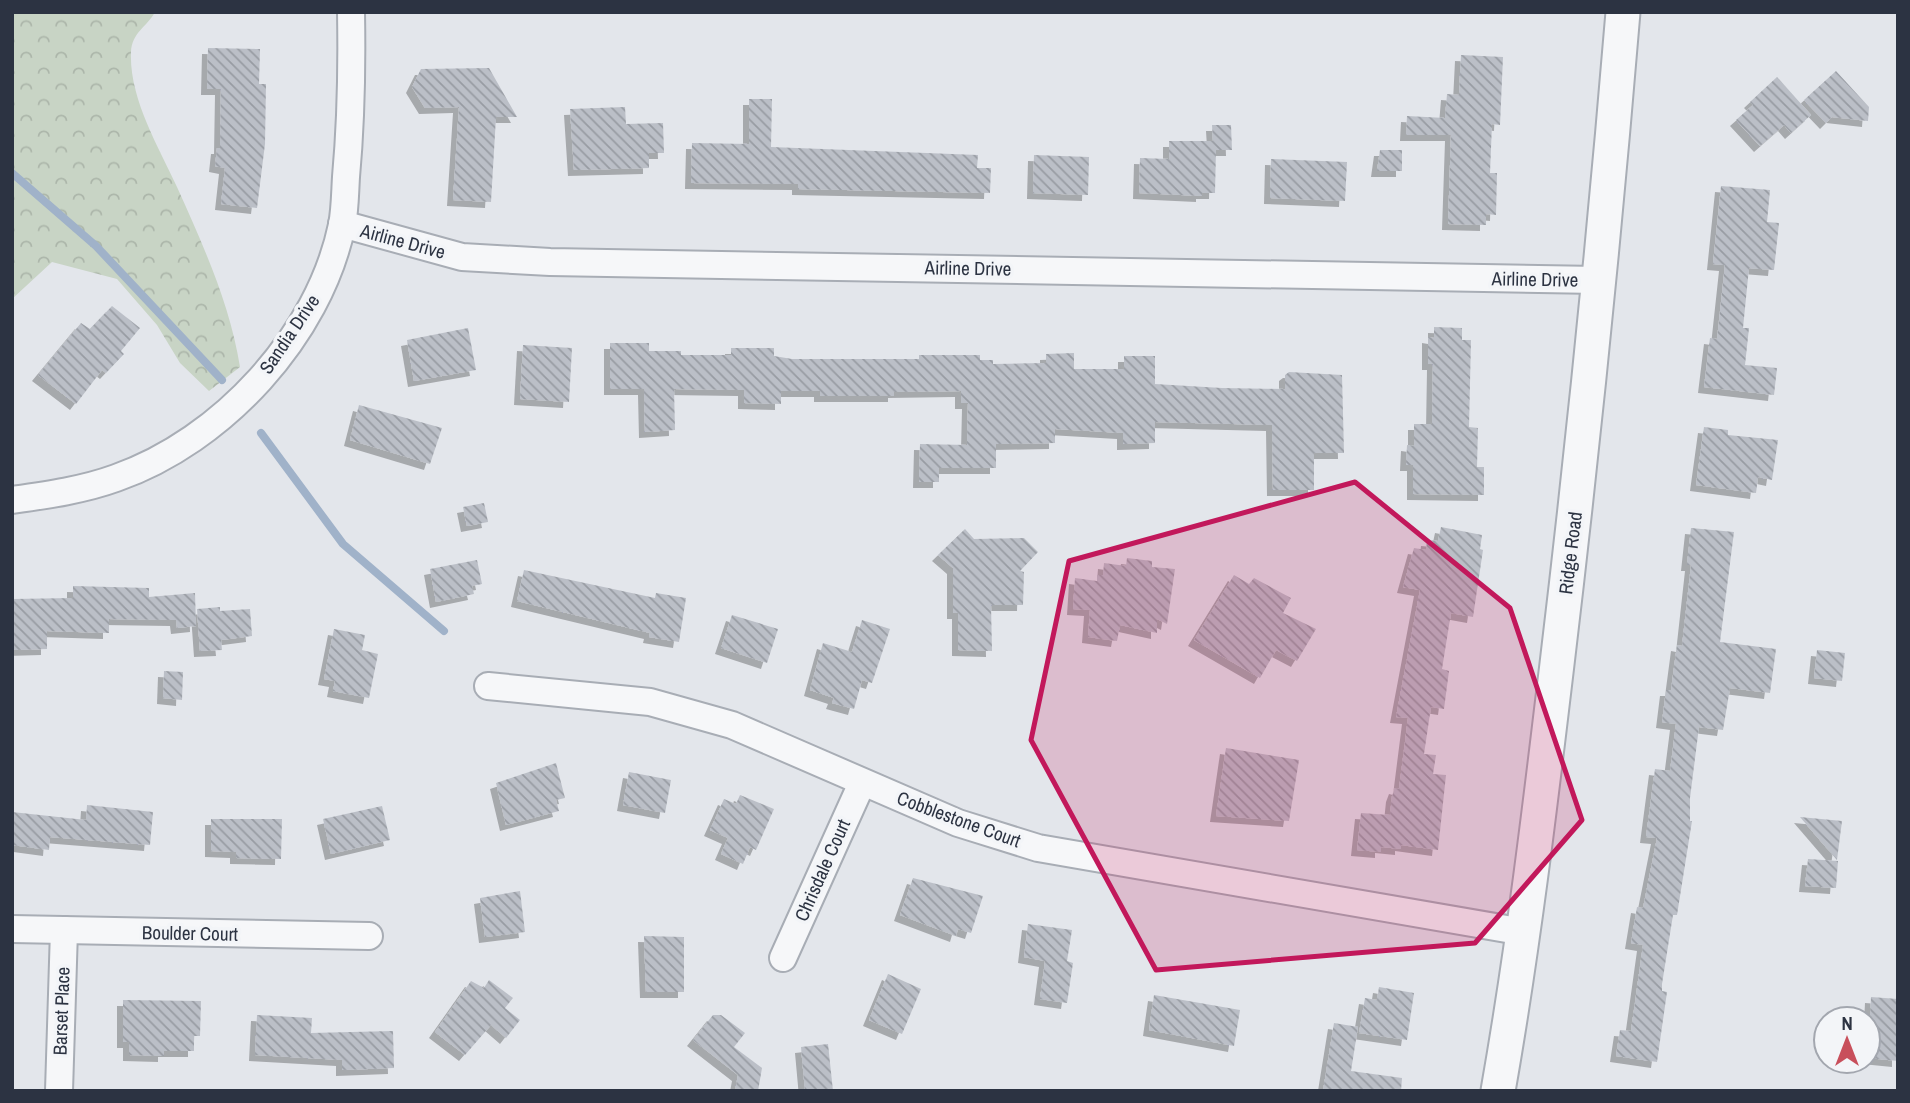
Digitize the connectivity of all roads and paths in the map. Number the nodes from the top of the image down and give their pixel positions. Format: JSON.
{"nodes":[{"id":1,"x":351,"y":12,"type":"edge"},
{"id":2,"x":1623,"y":12,"type":"edge"},
{"id":3,"x":342,"y":224,"type":"junction"},
{"id":4,"x":1598,"y":281,"type":"junction"},
{"id":5,"x":12,"y":500,"type":"edge"},
{"id":6,"x":488,"y":686,"type":"dead end"},
{"id":7,"x":862,"y":783,"type":"junction"},
{"id":8,"x":12,"y":929,"type":"edge"},
{"id":9,"x":64,"y":930,"type":"junction"},
{"id":10,"x":1524,"y":932,"type":"junction"},
{"id":11,"x":369,"y":936,"type":"dead end"},
{"id":12,"x":783,"y":958,"type":"dead end"},
{"id":13,"x":59,"y":1091,"type":"edge"},
{"id":14,"x":1498,"y":1091,"type":"edge"}],
"edges":[{"from":1,"to":3,"type":"street","name":"Sandia Drive"},
{"from":2,"to":4,"type":"street","name":"Ridge Road"},
{"from":3,"to":4,"type":"street","name":"Airline Drive"},
{"from":3,"to":5,"type":"street","name":"Sandia Drive"},
{"from":4,"to":10,"type":"street","name":"Ridge Road"},
{"from":6,"to":7,"type":"street","name":"Cobblestone Court"},
{"from":7,"to":10,"type":"street","name":"Cobblestone Court"},
{"from":7,"to":12,"type":"street","name":"Chrisdale Court"},
{"from":8,"to":9,"type":"street","name":"Boulder Court"},
{"from":9,"to":11,"type":"street","name":"Boulder Court"},
{"from":9,"to":13,"type":"street","name":"Barset Place"},
{"from":10,"to":14,"type":"street","name":"Ridge Road"}]}
